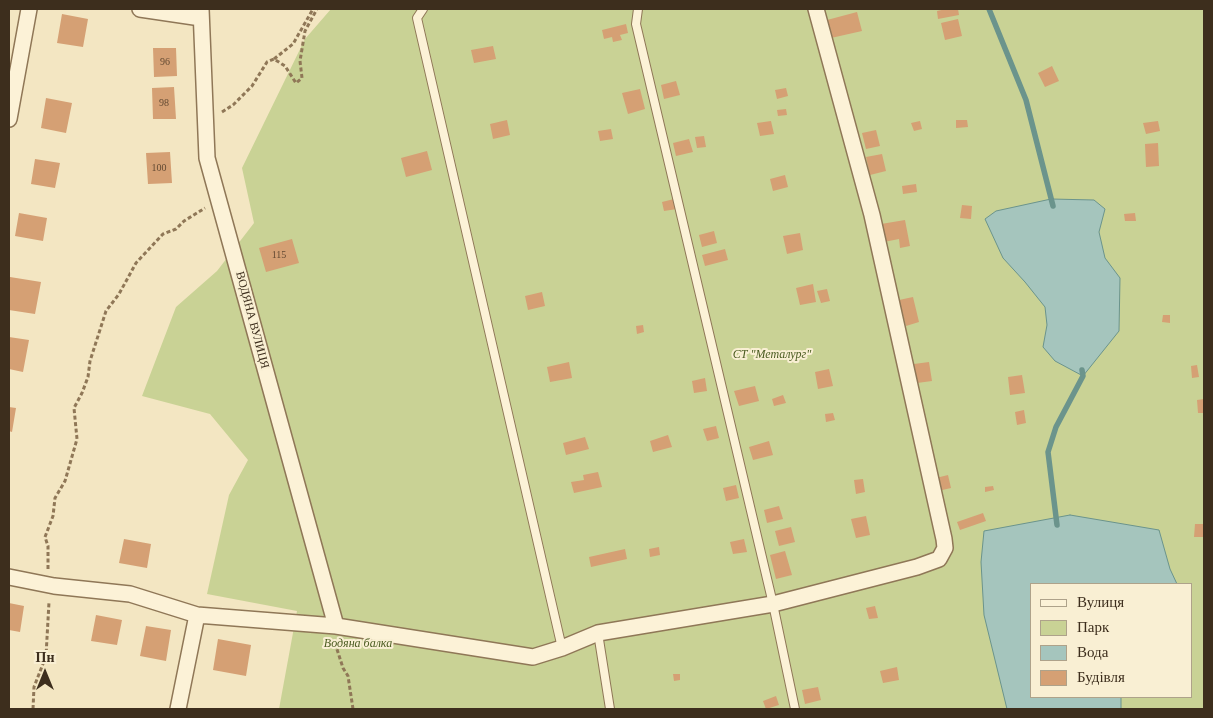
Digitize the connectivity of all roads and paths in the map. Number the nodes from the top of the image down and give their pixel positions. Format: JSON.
{"nodes":[{"id":1,"x":30,"y":9,"type":"edge"},
{"id":2,"x":140,"y":9,"type":"edge"},
{"id":3,"x":315,"y":9,"type":"edge"},
{"id":4,"x":422,"y":9,"type":"edge"},
{"id":5,"x":638,"y":9,"type":"edge"},
{"id":6,"x":816,"y":9,"type":"edge"},
{"id":7,"x":201,"y":13,"type":"edge"},
{"id":8,"x":274,"y":58,"type":"junction"},
{"id":9,"x":9,"y":119,"type":"edge"},
{"id":10,"x":206,"y":131,"type":"junction"},
{"id":11,"x":220,"y":205,"type":"junction"},
{"id":12,"x":9,"y":577,"type":"edge"},
{"id":13,"x":49,"y":584,"type":"junction"},
{"id":14,"x":773,"y":604,"type":"junction"},
{"id":15,"x":197,"y":615,"type":"junction"},
{"id":16,"x":336,"y":626,"type":"junction"},
{"id":17,"x":598,"y":632,"type":"junction"},
{"id":18,"x":562,"y":648,"type":"junction"},
{"id":19,"x":33,"y":709,"type":"edge"},
{"id":20,"x":178,"y":709,"type":"edge"},
{"id":21,"x":353,"y":709,"type":"edge"},
{"id":22,"x":610,"y":709,"type":"edge"},
{"id":23,"x":796,"y":709,"type":"edge"}],
"edges":[{"from":1,"to":9,"type":"street"},
{"from":2,"to":7,"type":"street"},
{"from":3,"to":8,"type":"path"},
{"from":3,"to":8,"type":"path"},
{"from":4,"to":18,"type":"lane"},
{"from":5,"to":14,"type":"lane"},
{"from":6,"to":14,"type":"street"},
{"from":7,"to":10,"type":"street","name":"ВОДЯНА ВУЛИЦЯ"},
{"from":8,"to":10,"type":"path"},
{"from":10,"to":11,"type":"street","name":"ВОДЯНА ВУЛИЦЯ"},
{"from":11,"to":13,"type":"path"},
{"from":11,"to":16,"type":"street","name":"ВОДЯНА ВУЛИЦЯ"},
{"from":12,"to":13,"type":"street"},
{"from":13,"to":15,"type":"street"},
{"from":13,"to":19,"type":"path"},
{"from":14,"to":17,"type":"street"},
{"from":14,"to":23,"type":"lane"},
{"from":15,"to":16,"type":"street"},
{"from":15,"to":20,"type":"street"},
{"from":16,"to":18,"type":"street"},
{"from":16,"to":21,"type":"path"},
{"from":17,"to":18,"type":"street"},
{"from":17,"to":22,"type":"lane"}]}
